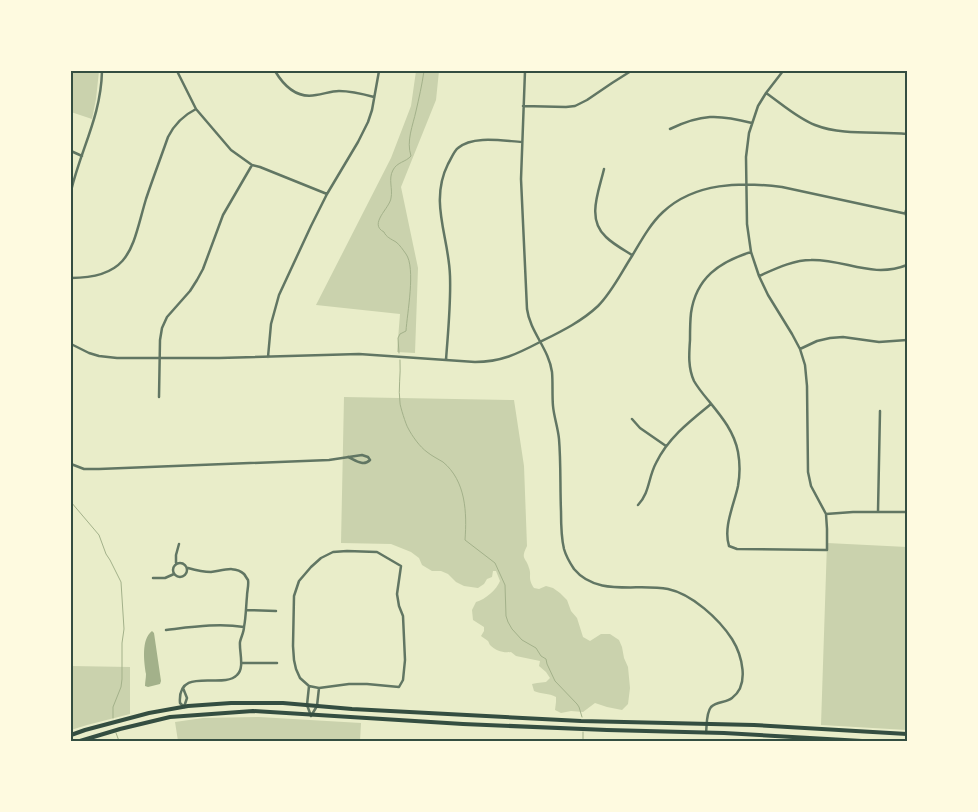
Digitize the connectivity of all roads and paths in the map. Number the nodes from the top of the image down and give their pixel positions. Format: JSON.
{"nodes":[{"id":1,"x":102,"y":71,"type":"edge"},
{"id":2,"x":177,"y":71,"type":"edge"},
{"id":3,"x":275,"y":71,"type":"edge"},
{"id":4,"x":379,"y":71,"type":"edge"},
{"id":5,"x":525,"y":71,"type":"edge"},
{"id":6,"x":631,"y":71,"type":"edge"},
{"id":7,"x":783,"y":71,"type":"edge"},
{"id":8,"x":766,"y":93,"type":"junction"},
{"id":9,"x":374,"y":97,"type":"junction"},
{"id":10,"x":523,"y":106,"type":"junction"},
{"id":11,"x":196,"y":109,"type":"junction"},
{"id":12,"x":752,"y":123,"type":"junction"},
{"id":13,"x":670,"y":129,"type":"dead end"},
{"id":14,"x":907,"y":134,"type":"edge"},
{"id":15,"x":522,"y":142,"type":"junction"},
{"id":16,"x":71,"y":151,"type":"edge"},
{"id":17,"x":82,"y":156,"type":"junction"},
{"id":18,"x":252,"y":165,"type":"junction"},
{"id":19,"x":604,"y":169,"type":"dead end"},
{"id":20,"x":747,"y":185,"type":"junction"},
{"id":21,"x":71,"y":191,"type":"edge"},
{"id":22,"x":327,"y":194,"type":"junction"},
{"id":23,"x":907,"y":207,"type":"edge"},
{"id":24,"x":906,"y":214,"type":"edge"},
{"id":25,"x":751,"y":252,"type":"junction"},
{"id":26,"x":632,"y":255,"type":"junction"},
{"id":27,"x":907,"y":265,"type":"edge"},
{"id":28,"x":759,"y":276,"type":"junction"},
{"id":29,"x":71,"y":278,"type":"edge"},
{"id":30,"x":907,"y":340,"type":"edge"},
{"id":31,"x":540,"y":342,"type":"junction"},
{"id":32,"x":71,"y":344,"type":"edge"},
{"id":33,"x":800,"y":349,"type":"junction"},
{"id":34,"x":268,"y":357,"type":"junction"},
{"id":35,"x":160,"y":358,"type":"junction"},
{"id":36,"x":446,"y":360,"type":"junction"},
{"id":37,"x":159,"y":397,"type":"dead end"},
{"id":38,"x":711,"y":404,"type":"junction"},
{"id":39,"x":880,"y":411,"type":"dead end"},
{"id":40,"x":632,"y":419,"type":"dead end"},
{"id":41,"x":666,"y":446,"type":"junction"},
{"id":42,"x":348,"y":457,"type":"junction"},
{"id":43,"x":71,"y":464,"type":"edge"},
{"id":44,"x":638,"y":505,"type":"dead end"},
{"id":45,"x":878,"y":512,"type":"junction"},
{"id":46,"x":907,"y":512,"type":"edge"},
{"id":47,"x":826,"y":514,"type":"junction"},
{"id":48,"x":179,"y":544,"type":"dead end"},
{"id":49,"x":176,"y":563,"type":"junction"},
{"id":50,"x":188,"y":568,"type":"junction"},
{"id":51,"x":174,"y":574,"type":"junction"},
{"id":52,"x":153,"y":578,"type":"dead end"},
{"id":53,"x":246,"y":610,"type":"junction"},
{"id":54,"x":276,"y":611,"type":"dead end"},
{"id":55,"x":244,"y":628,"type":"junction"},
{"id":56,"x":166,"y":630,"type":"dead end"},
{"id":57,"x":241,"y":663,"type":"junction"},
{"id":58,"x":277,"y":663,"type":"dead end"},
{"id":59,"x":309,"y":686,"type":"junction"},
{"id":60,"x":183,"y":688,"type":"junction"},
{"id":61,"x":319,"y":688,"type":"junction"},
{"id":62,"x":307,"y":705,"type":"junction"},
{"id":63,"x":318,"y":706,"type":"junction"},
{"id":64,"x":184,"y":707,"type":"junction"},
{"id":65,"x":311,"y":716,"type":"junction"},
{"id":66,"x":707,"y":723,"type":"junction"},
{"id":67,"x":706,"y":733,"type":"junction"},
{"id":68,"x":907,"y":734,"type":"edge"},
{"id":69,"x":71,"y":735,"type":"edge"},
{"id":70,"x":80,"y":741,"type":"edge"},
{"id":71,"x":862,"y":741,"type":"edge"}],
"edges":[{"from":1,"to":17,"type":"street"},
{"from":2,"to":11,"type":"street"},
{"from":3,"to":9,"type":"street"},
{"from":4,"to":9,"type":"street"},
{"from":5,"to":10,"type":"street"},
{"from":6,"to":10,"type":"street"},
{"from":7,"to":8,"type":"street"},
{"from":8,"to":12,"type":"street"},
{"from":8,"to":14,"type":"street"},
{"from":9,"to":22,"type":"street"},
{"from":10,"to":15,"type":"street"},
{"from":11,"to":18,"type":"street"},
{"from":11,"to":29,"type":"street"},
{"from":12,"to":13,"type":"street"},
{"from":12,"to":20,"type":"street"},
{"from":15,"to":31,"type":"street"},
{"from":15,"to":36,"type":"street"},
{"from":16,"to":17,"type":"street"},
{"from":17,"to":21,"type":"street"},
{"from":18,"to":22,"type":"street"},
{"from":18,"to":35,"type":"street"},
{"from":19,"to":26,"type":"street"},
{"from":20,"to":24,"type":"street"},
{"from":20,"to":25,"type":"street"},
{"from":20,"to":26,"type":"street"},
{"from":22,"to":34,"type":"street"},
{"from":23,"to":24,"type":"street"},
{"from":25,"to":28,"type":"street"},
{"from":25,"to":38,"type":"street"},
{"from":26,"to":31,"type":"street"},
{"from":27,"to":28,"type":"street"},
{"from":28,"to":33,"type":"street"},
{"from":30,"to":33,"type":"street"},
{"from":31,"to":36,"type":"street"},
{"from":31,"to":66,"type":"street"},
{"from":32,"to":35,"type":"street"},
{"from":33,"to":47,"type":"street"},
{"from":34,"to":35,"type":"street"},
{"from":34,"to":36,"type":"street"},
{"from":35,"to":37,"type":"street"},
{"from":38,"to":41,"type":"street"},
{"from":38,"to":47,"type":"street"},
{"from":39,"to":45,"type":"street"},
{"from":40,"to":41,"type":"street"},
{"from":41,"to":44,"type":"street"},
{"from":42,"to":42,"type":"street"},
{"from":42,"to":43,"type":"street"},
{"from":45,"to":46,"type":"street"},
{"from":45,"to":47,"type":"street"},
{"from":48,"to":49,"type":"street"},
{"from":49,"to":50,"type":"street"},
{"from":49,"to":51,"type":"street"},
{"from":50,"to":51,"type":"street"},
{"from":50,"to":53,"type":"street"},
{"from":51,"to":52,"type":"street"},
{"from":53,"to":54,"type":"street"},
{"from":53,"to":55,"type":"street"},
{"from":55,"to":56,"type":"street"},
{"from":55,"to":57,"type":"street"},
{"from":57,"to":58,"type":"street"},
{"from":57,"to":60,"type":"street"},
{"from":59,"to":61,"type":"street"},
{"from":59,"to":61,"type":"street"},
{"from":59,"to":62,"type":"street"},
{"from":60,"to":64,"type":"street"},
{"from":60,"to":64,"type":"street"},
{"from":61,"to":63,"type":"street"},
{"from":62,"to":63,"type":"main road"},
{"from":62,"to":64,"type":"main road"},
{"from":62,"to":65,"type":"street"},
{"from":63,"to":65,"type":"street"},
{"from":63,"to":66,"type":"main road"},
{"from":64,"to":69,"type":"main road"},
{"from":65,"to":67,"type":"main road"},
{"from":65,"to":70,"type":"main road"},
{"from":66,"to":67,"type":"street"},
{"from":66,"to":68,"type":"main road"},
{"from":67,"to":71,"type":"main road"}]}
